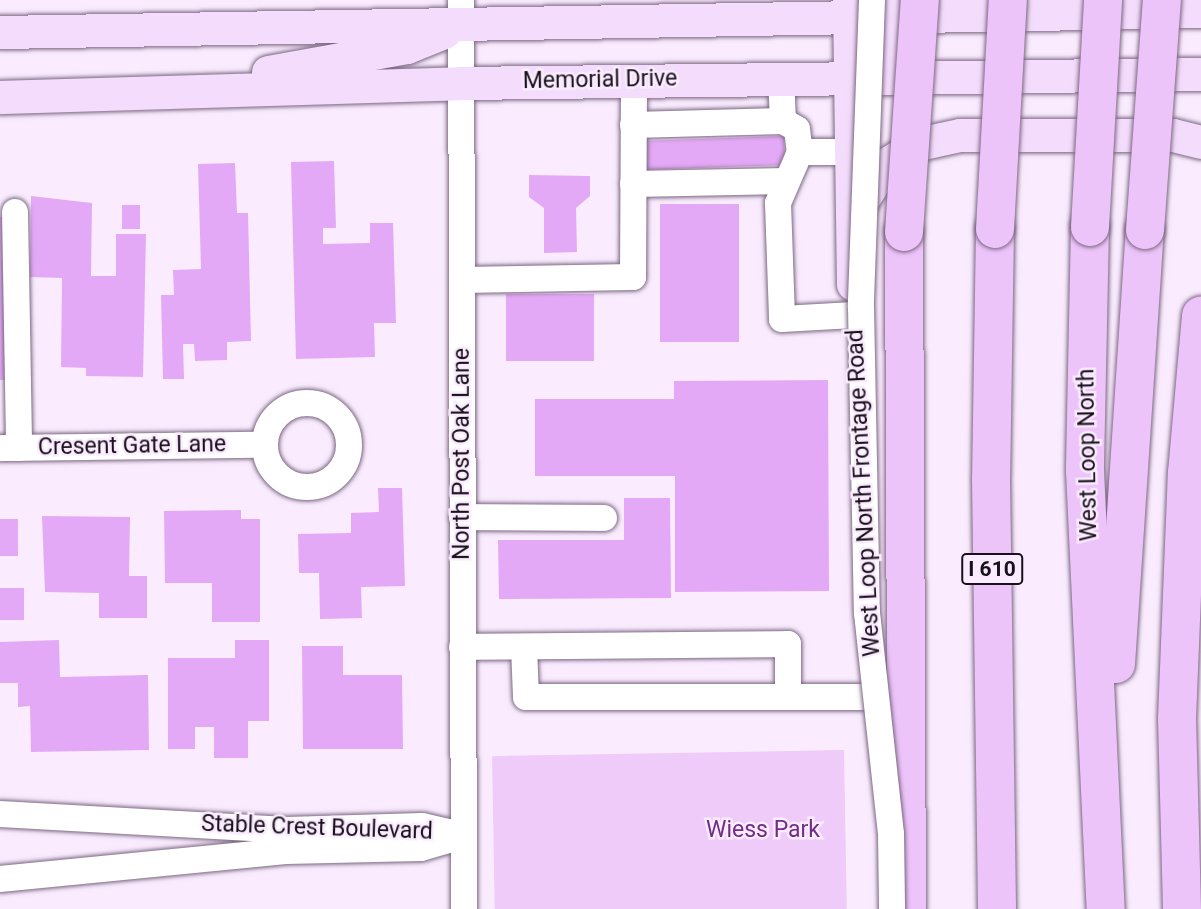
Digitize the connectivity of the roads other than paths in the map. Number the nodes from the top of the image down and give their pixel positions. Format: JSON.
{"nodes":[{"id":1,"x":1008,"y":0,"type":"edge"},
{"id":2,"x":1102,"y":0,"type":"edge"},
{"id":3,"x":1162,"y":0,"type":"edge"},
{"id":4,"x":880,"y":7,"type":"edge"},
{"id":5,"x":733,"y":10,"type":"edge"},
{"id":6,"x":1201,"y":11,"type":"edge"},
{"id":7,"x":462,"y":12,"type":"edge"},
{"id":8,"x":0,"y":33,"type":"edge"},
{"id":9,"x":1201,"y":74,"type":"edge"},
{"id":10,"x":894,"y":76,"type":"junction"},
{"id":11,"x":781,"y":77,"type":"junction"},
{"id":12,"x":850,"y":77,"type":"junction"},
{"id":13,"x":634,"y":80,"type":"junction"},
{"id":14,"x":461,"y":83,"type":"junction"},
{"id":15,"x":154,"y":92,"type":"junction"},
{"id":16,"x":0,"y":97,"type":"edge"},
{"id":17,"x":783,"y":121,"type":"junction"},
{"id":18,"x":633,"y":125,"type":"junction"},
{"id":19,"x":1201,"y":142,"type":"edge"},
{"id":20,"x":800,"y":152,"type":"junction"},
{"id":21,"x":850,"y":152,"type":"junction"},
{"id":22,"x":787,"y":181,"type":"junction"},
{"id":23,"x":633,"y":184,"type":"junction"},
{"id":24,"x":15,"y":212,"type":"dead end"},
{"id":25,"x":849,"y":220,"type":"junction"},
{"id":26,"x":462,"y":280,"type":"junction"},
{"id":27,"x":854,"y":315,"type":"junction"},
{"id":28,"x":1201,"y":316,"type":"edge"},
{"id":29,"x":264,"y":445,"type":"dead end"},
{"id":30,"x":9,"y":448,"type":"edge"},
{"id":31,"x":462,"y":517,"type":"junction"},
{"id":32,"x":604,"y":518,"type":"dead end"},
{"id":33,"x":462,"y":647,"type":"junction"},
{"id":34,"x":524,"y":647,"type":"junction"},
{"id":35,"x":788,"y":697,"type":"junction"},
{"id":36,"x":875,"y":697,"type":"junction"},
{"id":37,"x":0,"y":814,"type":"edge"},
{"id":38,"x":1105,"y":834,"type":"junction"},
{"id":39,"x":462,"y":836,"type":"junction"},
{"id":40,"x":0,"y":879,"type":"edge"},
{"id":41,"x":464,"y":909,"type":"edge"},
{"id":42,"x":882,"y":909,"type":"edge"},
{"id":43,"x":892,"y":909,"type":"edge"},
{"id":44,"x":908,"y":909,"type":"edge"},
{"id":45,"x":997,"y":909,"type":"edge"},
{"id":46,"x":1106,"y":909,"type":"edge"},
{"id":47,"x":1182,"y":909,"type":"edge"}],
"edges":[{"from":1,"to":45,"type":"highway","number":"I 610","bridge":true},
{"from":2,"to":38,"type":"highway","name":"West Loop North","bridge":true},
{"from":3,"to":38,"type":"highway","bridge":true},
{"from":4,"to":5,"type":"main road"},
{"from":4,"to":6,"type":"main road"},
{"from":4,"to":10,"type":"main road"},
{"from":4,"to":12,"type":"main road","name":"West Loop North Frontage Road"},
{"from":4,"to":43,"type":"street","bridge":true},
{"from":4,"to":44,"type":"highway","bridge":true},
{"from":5,"to":7,"type":"main road"},
{"from":7,"to":8,"type":"main road"},
{"from":7,"to":14,"type":"street","name":"North Post Oak Lane"},
{"from":7,"to":15,"type":"main road"},
{"from":9,"to":10,"type":"main road","name":"Memorial Drive"},
{"from":10,"to":12,"type":"main road","name":"Memorial Drive"},
{"from":11,"to":12,"type":"main road","name":"Memorial Drive"},
{"from":11,"to":13,"type":"main road","name":"Memorial Drive"},
{"from":11,"to":17,"type":"street"},
{"from":12,"to":21,"type":"main road","name":"West Loop North Frontage Road"},
{"from":13,"to":14,"type":"main road","name":"Memorial Drive"},
{"from":13,"to":18,"type":"street"},
{"from":14,"to":15,"type":"main road","name":"Memorial Drive"},
{"from":14,"to":26,"type":"street","name":"North Post Oak Lane"},
{"from":15,"to":16,"type":"main road","name":"Memorial Drive"},
{"from":17,"to":18,"type":"street"},
{"from":17,"to":20,"type":"street"},
{"from":18,"to":23,"type":"street"},
{"from":19,"to":25,"type":"main road"},
{"from":20,"to":21,"type":"street"},
{"from":20,"to":22,"type":"street"},
{"from":21,"to":25,"type":"main road","name":"West Loop North Frontage Road"},
{"from":22,"to":23,"type":"street"},
{"from":22,"to":27,"type":"street"},
{"from":23,"to":26,"type":"street"},
{"from":24,"to":30,"type":"street"},
{"from":25,"to":27,"type":"main road","name":"West Loop North Frontage Road"},
{"from":26,"to":31,"type":"street","name":"North Post Oak Lane"},
{"from":27,"to":36,"type":"main road","name":"West Loop North Frontage Road"},
{"from":28,"to":47,"type":"highway"},
{"from":29,"to":30,"type":"street","name":"Cresent Gate Lane"},
{"from":31,"to":32,"type":"street"},
{"from":31,"to":33,"type":"street","name":"North Post Oak Lane"},
{"from":33,"to":34,"type":"street"},
{"from":33,"to":39,"type":"street","name":"North Post Oak Lane"},
{"from":34,"to":35,"type":"street"},
{"from":34,"to":35,"type":"street"},
{"from":35,"to":36,"type":"street"},
{"from":36,"to":42,"type":"main road","name":"West Loop North Frontage Road"},
{"from":37,"to":39,"type":"street","name":"Stable Crest Boulevard"},
{"from":38,"to":46,"type":"highway","name":"West Loop North"},
{"from":39,"to":40,"type":"street","name":"Stable Crest Boulevard"},
{"from":39,"to":41,"type":"street","name":"North Post Oak Lane"}]}
